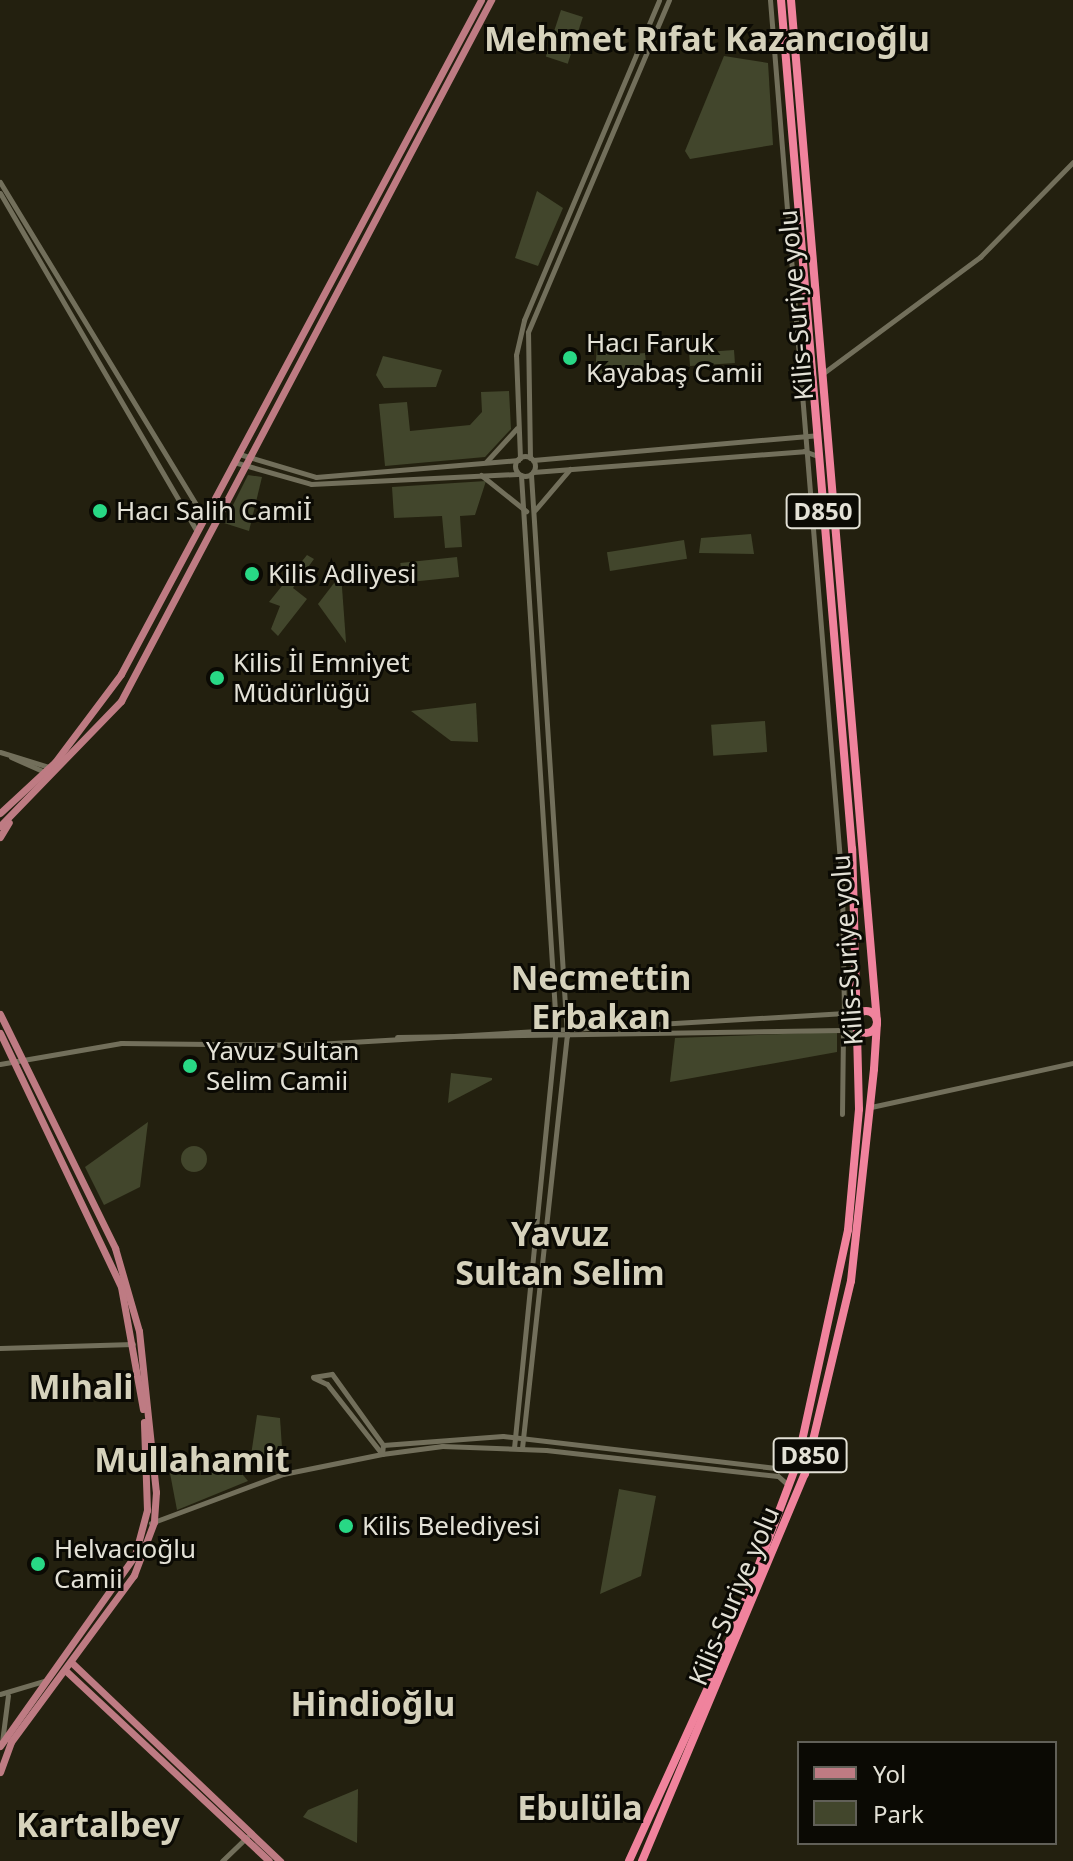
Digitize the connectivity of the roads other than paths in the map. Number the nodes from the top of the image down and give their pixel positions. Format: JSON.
{"nodes":[{"id":1,"x":481,"y":0,"type":"edge"},
{"id":2,"x":491,"y":0,"type":"edge"},
{"id":3,"x":659,"y":0,"type":"edge"},
{"id":4,"x":669,"y":0,"type":"edge"},
{"id":5,"x":770,"y":0,"type":"edge"},
{"id":6,"x":781,"y":0,"type":"edge"},
{"id":7,"x":791,"y":0,"type":"edge"},
{"id":8,"x":1073,"y":162,"type":"edge"},
{"id":9,"x":0,"y":182,"type":"edge"},
{"id":10,"x":0,"y":193,"type":"edge"},
{"id":11,"x":822,"y":374,"type":"junction"},
{"id":12,"x":518,"y":428,"type":"junction"},
{"id":13,"x":817,"y":435,"type":"junction"},
{"id":14,"x":803,"y":440,"type":"junction"},
{"id":15,"x":804,"y":451,"type":"junction"},
{"id":16,"x":239,"y":454,"type":"junction"},
{"id":17,"x":819,"y":457,"type":"junction"},
{"id":18,"x":249,"y":458,"type":"junction"},
{"id":19,"x":519,"y":459,"type":"junction"},
{"id":20,"x":532,"y":459,"type":"junction"},
{"id":21,"x":234,"y":462,"type":"junction"},
{"id":22,"x":484,"y":463,"type":"junction"},
{"id":23,"x":244,"y":466,"type":"junction"},
{"id":24,"x":570,"y":469,"type":"junction"},
{"id":25,"x":532,"y":473,"type":"junction"},
{"id":26,"x":520,"y":474,"type":"junction"},
{"id":27,"x":480,"y":475,"type":"junction"},
{"id":28,"x":526,"y":511,"type":"junction"},
{"id":29,"x":535,"y":515,"type":"junction"},
{"id":30,"x":205,"y":520,"type":"junction"},
{"id":31,"x":198,"y":534,"type":"junction"},
{"id":32,"x":50,"y":770,"type":"junction"},
{"id":33,"x":0,"y":813,"type":"edge"},
{"id":34,"x":12,"y":816,"type":"junction"},
{"id":35,"x":0,"y":826,"type":"edge"},
{"id":36,"x":0,"y":837,"type":"edge"},
{"id":37,"x":0,"y":1014,"type":"edge"},
{"id":38,"x":844,"y":1018,"type":"junction"},
{"id":39,"x":858,"y":1022,"type":"junction"},
{"id":40,"x":877,"y":1022,"type":"junction"},
{"id":41,"x":556,"y":1027,"type":"junction"},
{"id":42,"x":567,"y":1027,"type":"junction"},
{"id":43,"x":843,"y":1027,"type":"junction"},
{"id":44,"x":0,"y":1033,"type":"edge"},
{"id":45,"x":388,"y":1035,"type":"junction"},
{"id":46,"x":556,"y":1035,"type":"junction"},
{"id":47,"x":567,"y":1036,"type":"junction"},
{"id":48,"x":16,"y":1058,"type":"junction"},
{"id":49,"x":1073,"y":1063,"type":"edge"},
{"id":50,"x":0,"y":1064,"type":"edge"},
{"id":51,"x":870,"y":1107,"type":"junction"},
{"id":52,"x":842,"y":1114,"type":"dead end"},
{"id":53,"x":134,"y":1344,"type":"junction"},
{"id":54,"x":0,"y":1348,"type":"edge"},
{"id":55,"x":514,"y":1438,"type":"junction"},
{"id":56,"x":523,"y":1439,"type":"junction"},
{"id":57,"x":383,"y":1445,"type":"junction"},
{"id":58,"x":514,"y":1448,"type":"junction"},
{"id":59,"x":522,"y":1448,"type":"junction"},
{"id":60,"x":382,"y":1454,"type":"junction"},
{"id":61,"x":797,"y":1464,"type":"junction"},
{"id":62,"x":789,"y":1488,"type":"junction"},
{"id":63,"x":150,"y":1523,"type":"junction"},
{"id":64,"x":79,"y":1656,"type":"junction"},
{"id":65,"x":70,"y":1661,"type":"junction"},
{"id":66,"x":64,"y":1669,"type":"junction"},
{"id":67,"x":83,"y":1672,"type":"junction"},
{"id":68,"x":57,"y":1678,"type":"junction"},
{"id":69,"x":77,"y":1682,"type":"junction"},
{"id":70,"x":0,"y":1694,"type":"edge"},
{"id":71,"x":8,"y":1695,"type":"junction"},
{"id":72,"x":1,"y":1744,"type":"edge"},
{"id":73,"x":0,"y":1772,"type":"edge"},
{"id":74,"x":244,"y":1838,"type":"junction"},
{"id":75,"x":222,"y":1861,"type":"edge"},
{"id":76,"x":269,"y":1861,"type":"edge"},
{"id":77,"x":280,"y":1861,"type":"edge"},
{"id":78,"x":629,"y":1861,"type":"edge"},
{"id":79,"x":642,"y":1861,"type":"edge"}],
"edges":[{"from":1,"to":16,"type":"main road"},
{"from":2,"to":18,"type":"main road"},
{"from":3,"to":12,"type":"street"},
{"from":4,"to":20,"type":"street"},
{"from":5,"to":14,"type":"street"},
{"from":6,"to":13,"type":"highway","number":"D850"},
{"from":7,"to":11,"type":"highway","name":"Kilis-Suriye yolu","number":"D850"},
{"from":8,"to":11,"type":"street"},
{"from":9,"to":30,"type":"street"},
{"from":10,"to":31,"type":"street"},
{"from":11,"to":40,"type":"highway","name":"Kilis-Suriye yolu","number":"D850"},
{"from":12,"to":19,"type":"street"},
{"from":12,"to":22,"type":"street"},
{"from":13,"to":14,"type":"street"},
{"from":13,"to":17,"type":"highway","number":"D850"},
{"from":14,"to":15,"type":"street"},
{"from":14,"to":20,"type":"street"},
{"from":15,"to":17,"type":"street"},
{"from":15,"to":24,"type":"street"},
{"from":15,"to":38,"type":"street"},
{"from":16,"to":18,"type":"street"},
{"from":16,"to":21,"type":"main road"},
{"from":17,"to":39,"type":"highway","number":"D850"},
{"from":18,"to":22,"type":"street"},
{"from":18,"to":23,"type":"main road"},
{"from":19,"to":20,"type":"street"},
{"from":19,"to":22,"type":"street"},
{"from":19,"to":26,"type":"street"},
{"from":20,"to":25,"type":"street"},
{"from":21,"to":23,"type":"street"},
{"from":21,"to":30,"type":"main road"},
{"from":23,"to":27,"type":"street"},
{"from":23,"to":32,"type":"main road"},
{"from":24,"to":25,"type":"street"},
{"from":24,"to":29,"type":"street"},
{"from":25,"to":26,"type":"street"},
{"from":25,"to":29,"type":"street"},
{"from":26,"to":27,"type":"street"},
{"from":26,"to":28,"type":"street"},
{"from":27,"to":28,"type":"street"},
{"from":28,"to":41,"type":"street"},
{"from":29,"to":42,"type":"street"},
{"from":30,"to":31,"type":"main road"},
{"from":31,"to":32,"type":"main road"},
{"from":32,"to":32,"type":"street"},
{"from":32,"to":33,"type":"main road"},
{"from":32,"to":34,"type":"main road"},
{"from":34,"to":35,"type":"main road"},
{"from":34,"to":36,"type":"main road"},
{"from":37,"to":48,"type":"main road"},
{"from":38,"to":39,"type":"street"},
{"from":38,"to":42,"type":"street"},
{"from":39,"to":40,"type":"highway"},
{"from":39,"to":40,"type":"highway"},
{"from":39,"to":43,"type":"street"},
{"from":39,"to":61,"type":"highway","number":"D850"},
{"from":40,"to":51,"type":"highway","name":"Kilis-Suriye yolu","number":"D850"},
{"from":41,"to":42,"type":"street"},
{"from":41,"to":45,"type":"street"},
{"from":41,"to":46,"type":"street"},
{"from":42,"to":47,"type":"street"},
{"from":43,"to":47,"type":"street"},
{"from":43,"to":52,"type":"street"},
{"from":44,"to":48,"type":"main road"},
{"from":45,"to":46,"type":"street"},
{"from":45,"to":48,"type":"street"},
{"from":46,"to":47,"type":"street"},
{"from":46,"to":55,"type":"street"},
{"from":47,"to":56,"type":"street"},
{"from":48,"to":50,"type":"street"},
{"from":48,"to":53,"type":"main road"},
{"from":48,"to":63,"type":"main road"},
{"from":49,"to":51,"type":"street"},
{"from":51,"to":79,"type":"highway","name":"Kilis-Suriye yolu","number":"D850"},
{"from":53,"to":54,"type":"street"},
{"from":53,"to":63,"type":"main road"},
{"from":55,"to":56,"type":"street"},
{"from":55,"to":57,"type":"street"},
{"from":55,"to":58,"type":"street"},
{"from":56,"to":59,"type":"street"},
{"from":56,"to":61,"type":"street"},
{"from":57,"to":60,"type":"street"},
{"from":57,"to":60,"type":"street"},
{"from":58,"to":59,"type":"street"},
{"from":58,"to":60,"type":"street"},
{"from":59,"to":62,"type":"street"},
{"from":60,"to":63,"type":"street"},
{"from":61,"to":62,"type":"highway","number":"D850"},
{"from":62,"to":78,"type":"highway","number":"D850"},
{"from":63,"to":64,"type":"main road"},
{"from":63,"to":65,"type":"main road"},
{"from":64,"to":65,"type":"main road"},
{"from":64,"to":67,"type":"main road"},
{"from":65,"to":66,"type":"main road"},
{"from":65,"to":67,"type":"main road"},
{"from":66,"to":68,"type":"main road"},
{"from":66,"to":69,"type":"main road"},
{"from":67,"to":74,"type":"main road"},
{"from":68,"to":69,"type":"main road"},
{"from":68,"to":71,"type":"street"},
{"from":68,"to":72,"type":"main road"},
{"from":68,"to":73,"type":"main road"},
{"from":69,"to":74,"type":"main road"},
{"from":70,"to":71,"type":"street"},
{"from":71,"to":72,"type":"street"},
{"from":74,"to":75,"type":"street"},
{"from":74,"to":76,"type":"main road"},
{"from":74,"to":77,"type":"main road"}]}
